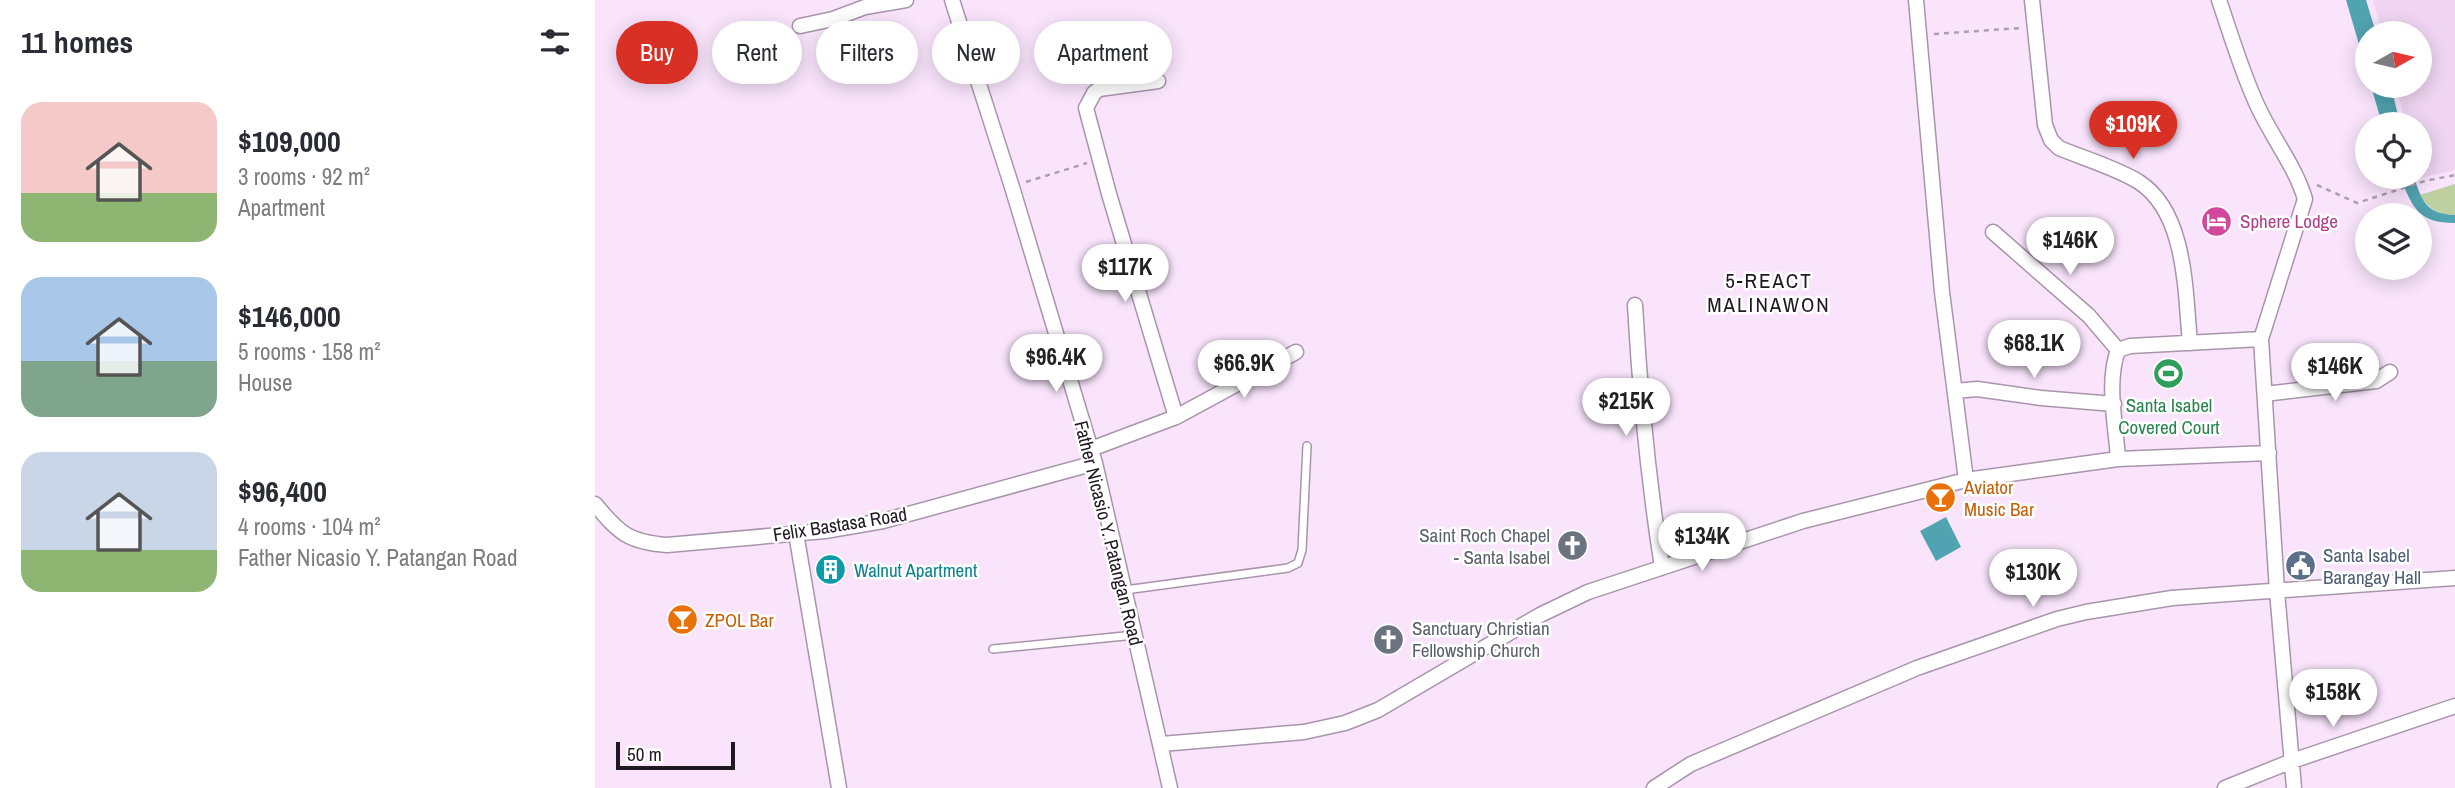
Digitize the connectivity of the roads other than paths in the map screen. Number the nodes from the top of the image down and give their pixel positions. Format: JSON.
{"nodes":[{"id":1,"x":906,"y":0,"type":"edge"},
{"id":2,"x":952,"y":0,"type":"edge"},
{"id":3,"x":1916,"y":0,"type":"edge"},
{"id":4,"x":2032,"y":0,"type":"edge"},
{"id":5,"x":2218,"y":0,"type":"edge"},
{"id":6,"x":802,"y":26,"type":"edge"},
{"id":7,"x":1136,"y":84,"type":"edge"},
{"id":8,"x":1993,"y":232,"type":"dead end"},
{"id":9,"x":1635,"y":305,"type":"dead end"},
{"id":10,"x":2261,"y":339,"type":"junction"},
{"id":11,"x":2190,"y":343,"type":"junction"},
{"id":12,"x":2118,"y":350,"type":"junction"},
{"id":13,"x":1296,"y":352,"type":"dead end"},
{"id":14,"x":2390,"y":372,"type":"dead end"},
{"id":15,"x":1955,"y":391,"type":"junction"},
{"id":16,"x":2265,"y":394,"type":"junction"},
{"id":17,"x":2114,"y":404,"type":"junction"},
{"id":18,"x":1177,"y":418,"type":"junction"},
{"id":19,"x":1307,"y":446,"type":"dead end"},
{"id":20,"x":2269,"y":453,"type":"junction"},
{"id":21,"x":1093,"y":456,"type":"junction"},
{"id":22,"x":2118,"y":459,"type":"junction"},
{"id":23,"x":1966,"y":480,"type":"junction"},
{"id":24,"x":595,"y":503,"type":"edge"},
{"id":25,"x":796,"y":533,"type":"junction"},
{"id":26,"x":1662,"y":567,"type":"junction"},
{"id":27,"x":2455,"y":578,"type":"edge"},
{"id":28,"x":1124,"y":590,"type":"junction"},
{"id":29,"x":2277,"y":591,"type":"junction"},
{"id":30,"x":1135,"y":635,"type":"junction"},
{"id":31,"x":993,"y":649,"type":"dead end"},
{"id":32,"x":2455,"y":706,"type":"edge"},
{"id":33,"x":1161,"y":744,"type":"junction"},
{"id":34,"x":2292,"y":761,"type":"junction"},
{"id":35,"x":839,"y":788,"type":"edge"},
{"id":36,"x":1170,"y":788,"type":"edge"},
{"id":37,"x":1654,"y":788,"type":"edge"},
{"id":38,"x":2225,"y":788,"type":"edge"},
{"id":39,"x":2294,"y":788,"type":"edge"}],
"edges":[{"from":1,"to":6,"type":"street"},
{"from":2,"to":21,"type":"street","name":"Father Nicasio Y. Patangan Road"},
{"from":3,"to":15,"type":"street"},
{"from":4,"to":11,"type":"street"},
{"from":5,"to":10,"type":"street"},
{"from":7,"to":18,"type":"street"},
{"from":8,"to":12,"type":"street"},
{"from":9,"to":26,"type":"street"},
{"from":10,"to":11,"type":"street"},
{"from":10,"to":16,"type":"street"},
{"from":11,"to":12,"type":"street"},
{"from":12,"to":17,"type":"street"},
{"from":13,"to":18,"type":"street","name":"Felix Bastasa Road"},
{"from":14,"to":16,"type":"street"},
{"from":15,"to":17,"type":"street"},
{"from":15,"to":23,"type":"street"},
{"from":16,"to":20,"type":"street"},
{"from":17,"to":22,"type":"street"},
{"from":18,"to":21,"type":"street","name":"Felix Bastasa Road"},
{"from":19,"to":28,"type":"lane"},
{"from":20,"to":22,"type":"street"},
{"from":20,"to":29,"type":"street"},
{"from":21,"to":25,"type":"street","name":"Felix Bastasa Road"},
{"from":21,"to":28,"type":"street","name":"Father Nicasio Y. Patangan Road"},
{"from":22,"to":23,"type":"street"},
{"from":23,"to":26,"type":"street"},
{"from":24,"to":25,"type":"street","name":"Felix Bastasa Road"},
{"from":25,"to":35,"type":"street"},
{"from":26,"to":33,"type":"street"},
{"from":27,"to":29,"type":"street"},
{"from":28,"to":30,"type":"street","name":"Father Nicasio Y. Patangan Road"},
{"from":29,"to":34,"type":"street"},
{"from":29,"to":37,"type":"street"},
{"from":30,"to":31,"type":"lane"},
{"from":30,"to":33,"type":"street","name":"Father Nicasio Y. Patangan Road"},
{"from":32,"to":34,"type":"street"},
{"from":33,"to":36,"type":"street","name":"Father Nicasio Y. Patangan Road"},
{"from":34,"to":38,"type":"street"},
{"from":34,"to":39,"type":"street"}]}
